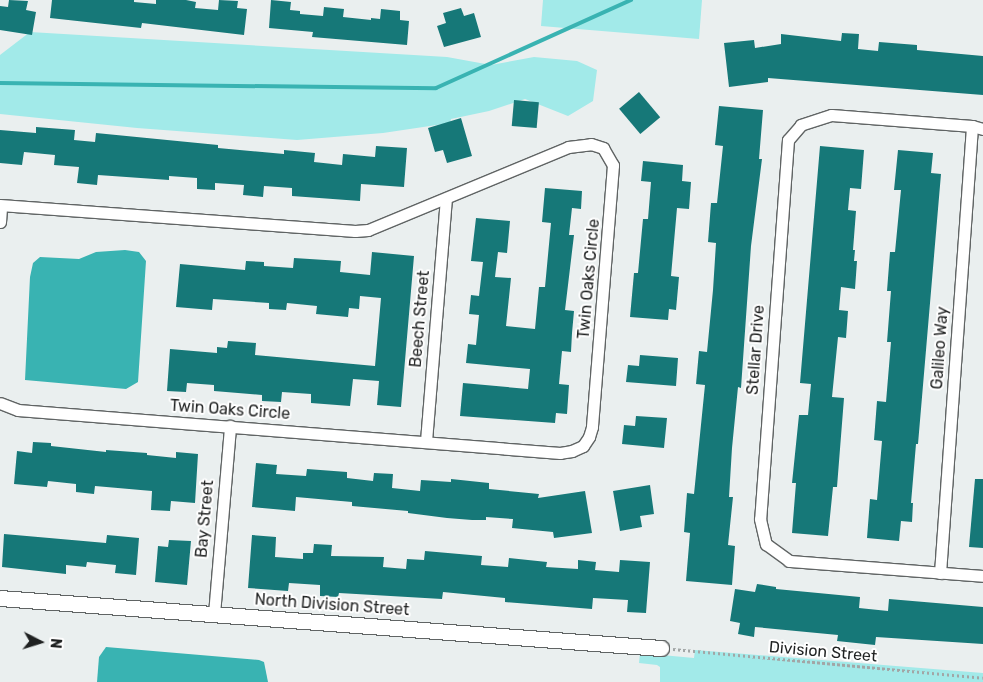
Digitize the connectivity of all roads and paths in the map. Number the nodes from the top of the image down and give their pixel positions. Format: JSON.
{"nodes":[{"id":1,"x":978,"y":127,"type":"edge"},
{"id":2,"x":446,"y":199,"type":"junction"},
{"id":3,"x":1,"y":206,"type":"edge"},
{"id":4,"x":0,"y":222,"type":"edge"},
{"id":5,"x":0,"y":403,"type":"edge"},
{"id":6,"x":230,"y":426,"type":"junction"},
{"id":7,"x":426,"y":441,"type":"junction"},
{"id":8,"x":940,"y":573,"type":"junction"},
{"id":9,"x":983,"y":576,"type":"edge"},
{"id":10,"x":0,"y":598,"type":"edge"},
{"id":11,"x":214,"y":614,"type":"junction"},
{"id":12,"x":661,"y":648,"type":"joint"},
{"id":13,"x":983,"y":678,"type":"edge"}],
"edges":[{"from":1,"to":8,"type":"street","name":"Galileo Way"},
{"from":1,"to":8,"type":"street","name":"Stellar Drive"},
{"from":2,"to":3,"type":"street","name":"Twin Oaks Circle"},
{"from":2,"to":7,"type":"street","name":"Beech Street"},
{"from":2,"to":7,"type":"street","name":"Twin Oaks Circle"},
{"from":3,"to":4,"type":"street","name":"Twin Oaks Circle"},
{"from":5,"to":6,"type":"street","name":"Twin Oaks Circle"},
{"from":6,"to":7,"type":"street","name":"Twin Oaks Circle"},
{"from":6,"to":11,"type":"street","name":"Bay Street"},
{"from":8,"to":9,"type":"street","name":"Stellar Drive"},
{"from":10,"to":11,"type":"street","name":"North Division Street"},
{"from":11,"to":12,"type":"street","name":"North Division Street"},
{"from":12,"to":13,"type":"path","name":"Division Street"}]}
